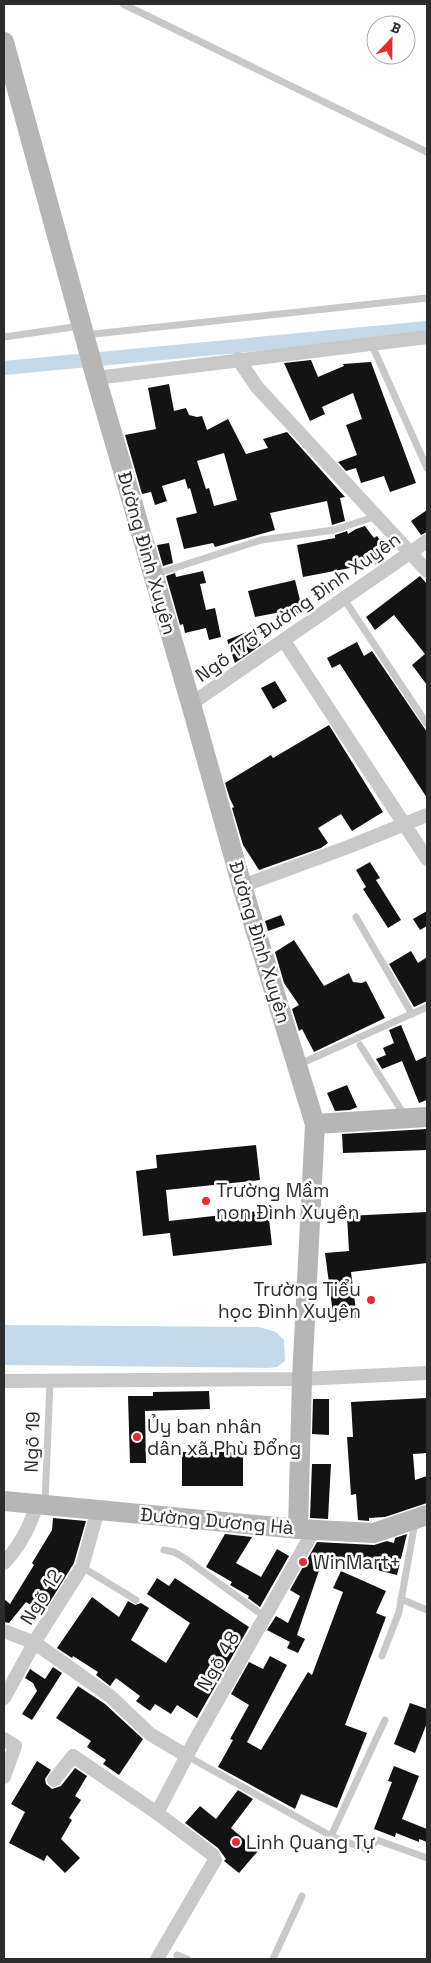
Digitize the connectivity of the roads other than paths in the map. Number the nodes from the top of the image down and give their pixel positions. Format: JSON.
{"nodes":[{"id":1,"x":123,"y":4,"type":"edge"},
{"id":2,"x":4,"y":42,"type":"edge"},
{"id":3,"x":427,"y":152,"type":"edge"},
{"id":4,"x":427,"y":298,"type":"edge"},
{"id":5,"x":427,"y":336,"type":"edge"},
{"id":6,"x":4,"y":337,"type":"edge"},
{"id":7,"x":370,"y":342,"type":"junction"},
{"id":8,"x":89,"y":352,"type":"junction"},
{"id":9,"x":238,"y":359,"type":"junction"},
{"id":10,"x":427,"y":468,"type":"edge"},
{"id":11,"x":377,"y":516,"type":"junction"},
{"id":12,"x":427,"y":541,"type":"edge"},
{"id":13,"x":411,"y":552,"type":"junction"},
{"id":14,"x":427,"y":571,"type":"edge"},
{"id":15,"x":153,"y":574,"type":"junction"},
{"id":16,"x":344,"y":599,"type":"junction"},
{"id":17,"x":284,"y":641,"type":"junction"},
{"id":18,"x":191,"y":704,"type":"junction"},
{"id":19,"x":427,"y":724,"type":"edge"},
{"id":20,"x":427,"y":815,"type":"edge"},
{"id":21,"x":404,"y":825,"type":"junction"},
{"id":22,"x":427,"y":859,"type":"edge"},
{"id":23,"x":242,"y":886,"type":"junction"},
{"id":24,"x":356,"y":917,"type":"dead end"},
{"id":25,"x":427,"y":1007,"type":"edge"},
{"id":26,"x":412,"y":1014,"type":"junction"},
{"id":27,"x":360,"y":1045,"type":"dead end"},
{"id":28,"x":297,"y":1065,"type":"junction"},
{"id":29,"x":427,"y":1117,"type":"edge"},
{"id":30,"x":406,"y":1118,"type":"junction"},
{"id":31,"x":315,"y":1124,"type":"junction"},
{"id":32,"x":427,"y":1374,"type":"edge"},
{"id":33,"x":50,"y":1380,"type":"junction"},
{"id":34,"x":302,"y":1380,"type":"junction"},
{"id":35,"x":4,"y":1381,"type":"edge"},
{"id":36,"x":4,"y":1501,"type":"edge"},
{"id":37,"x":41,"y":1505,"type":"junction"},
{"id":38,"x":98,"y":1510,"type":"junction"},
{"id":39,"x":421,"y":1517,"type":"edge"},
{"id":40,"x":306,"y":1529,"type":"junction"},
{"id":41,"x":164,"y":1550,"type":"dead end"},
{"id":42,"x":4,"y":1563,"type":"edge"},
{"id":43,"x":82,"y":1567,"type":"junction"},
{"id":44,"x":401,"y":1599,"type":"junction"},
{"id":45,"x":136,"y":1600,"type":"dead end"},
{"id":46,"x":427,"y":1610,"type":"edge"},
{"id":47,"x":265,"y":1617,"type":"junction"},
{"id":48,"x":4,"y":1631,"type":"edge"},
{"id":49,"x":35,"y":1643,"type":"junction"},
{"id":50,"x":382,"y":1656,"type":"dead end"},
{"id":51,"x":4,"y":1698,"type":"edge"},
{"id":52,"x":385,"y":1720,"type":"dead end"},
{"id":53,"x":4,"y":1739,"type":"edge"},
{"id":54,"x":187,"y":1756,"type":"junction"},
{"id":55,"x":4,"y":1777,"type":"edge"},
{"id":56,"x":54,"y":1780,"type":"dead end"},
{"id":57,"x":157,"y":1813,"type":"junction"},
{"id":58,"x":331,"y":1836,"type":"junction"},
{"id":59,"x":427,"y":1858,"type":"edge"},
{"id":60,"x":302,"y":1896,"type":"dead end"},
{"id":61,"x":177,"y":1955,"type":"dead end"},
{"id":62,"x":156,"y":1959,"type":"edge"},
{"id":63,"x":187,"y":1959,"type":"edge"},
{"id":64,"x":273,"y":1959,"type":"edge"}],
"edges":[{"from":1,"to":3,"type":"lane"},
{"from":2,"to":8,"type":"street","name":"Đường Đình Xuyên"},
{"from":4,"to":8,"type":"lane"},
{"from":5,"to":7,"type":"street"},
{"from":6,"to":8,"type":"lane"},
{"from":7,"to":9,"type":"street"},
{"from":7,"to":10,"type":"lane"},
{"from":8,"to":9,"type":"street"},
{"from":8,"to":15,"type":"street","name":"Đường Đình Xuyên"},
{"from":9,"to":11,"type":"street"},
{"from":11,"to":13,"type":"street"},
{"from":11,"to":15,"type":"lane"},
{"from":12,"to":13,"type":"street","name":"Ngõ 175 Đường Đình Xuyên"},
{"from":13,"to":14,"type":"street"},
{"from":13,"to":16,"type":"street","name":"Ngõ 175 Đường Đình Xuyên"},
{"from":15,"to":18,"type":"street","name":"Đường Đình Xuyên"},
{"from":16,"to":17,"type":"street","name":"Ngõ 175 Đường Đình Xuyên"},
{"from":16,"to":19,"type":"lane"},
{"from":17,"to":18,"type":"street","name":"Ngõ 175 Đường Đình Xuyên"},
{"from":17,"to":21,"type":"street"},
{"from":18,"to":23,"type":"street","name":"Đường Đình Xuyên"},
{"from":20,"to":21,"type":"street"},
{"from":21,"to":22,"type":"street"},
{"from":21,"to":23,"type":"street"},
{"from":23,"to":28,"type":"street","name":"Đường Đình Xuyên"},
{"from":24,"to":26,"type":"lane"},
{"from":25,"to":26,"type":"lane"},
{"from":26,"to":28,"type":"lane"},
{"from":27,"to":30,"type":"lane"},
{"from":28,"to":31,"type":"street","name":"Đường Đình Xuyên"},
{"from":29,"to":30,"type":"street"},
{"from":30,"to":31,"type":"street"},
{"from":31,"to":34,"type":"street","name":"Đường Đình Xuyên"},
{"from":32,"to":34,"type":"street"},
{"from":33,"to":34,"type":"street"},
{"from":33,"to":35,"type":"street"},
{"from":33,"to":37,"type":"lane","name":"Ngõ 19"},
{"from":34,"to":40,"type":"street","name":"Đường Đình Xuyên"},
{"from":36,"to":37,"type":"street","name":"Đường Dương Hà"},
{"from":37,"to":38,"type":"street","name":"Đường Dương Hà"},
{"from":37,"to":42,"type":"street"},
{"from":38,"to":40,"type":"street","name":"Đường Dương Hà"},
{"from":38,"to":43,"type":"street","name":"Ngõ 12"},
{"from":39,"to":40,"type":"street","name":"Đường Dương Hà"},
{"from":39,"to":44,"type":"lane"},
{"from":40,"to":47,"type":"street","name":"Ngõ 48"},
{"from":41,"to":47,"type":"lane"},
{"from":43,"to":45,"type":"lane"},
{"from":43,"to":49,"type":"street","name":"Ngõ 12"},
{"from":44,"to":46,"type":"lane"},
{"from":44,"to":50,"type":"lane"},
{"from":47,"to":54,"type":"street","name":"Ngõ 48"},
{"from":48,"to":49,"type":"street"},
{"from":49,"to":51,"type":"street","name":"Ngõ 12"},
{"from":49,"to":54,"type":"street"},
{"from":52,"to":58,"type":"lane"},
{"from":53,"to":55,"type":"street"},
{"from":54,"to":57,"type":"street","name":"Ngõ 48"},
{"from":54,"to":58,"type":"lane"},
{"from":56,"to":57,"type":"street"},
{"from":57,"to":62,"type":"street"},
{"from":58,"to":59,"type":"lane"},
{"from":60,"to":64,"type":"lane"},
{"from":61,"to":63,"type":"lane"}]}
